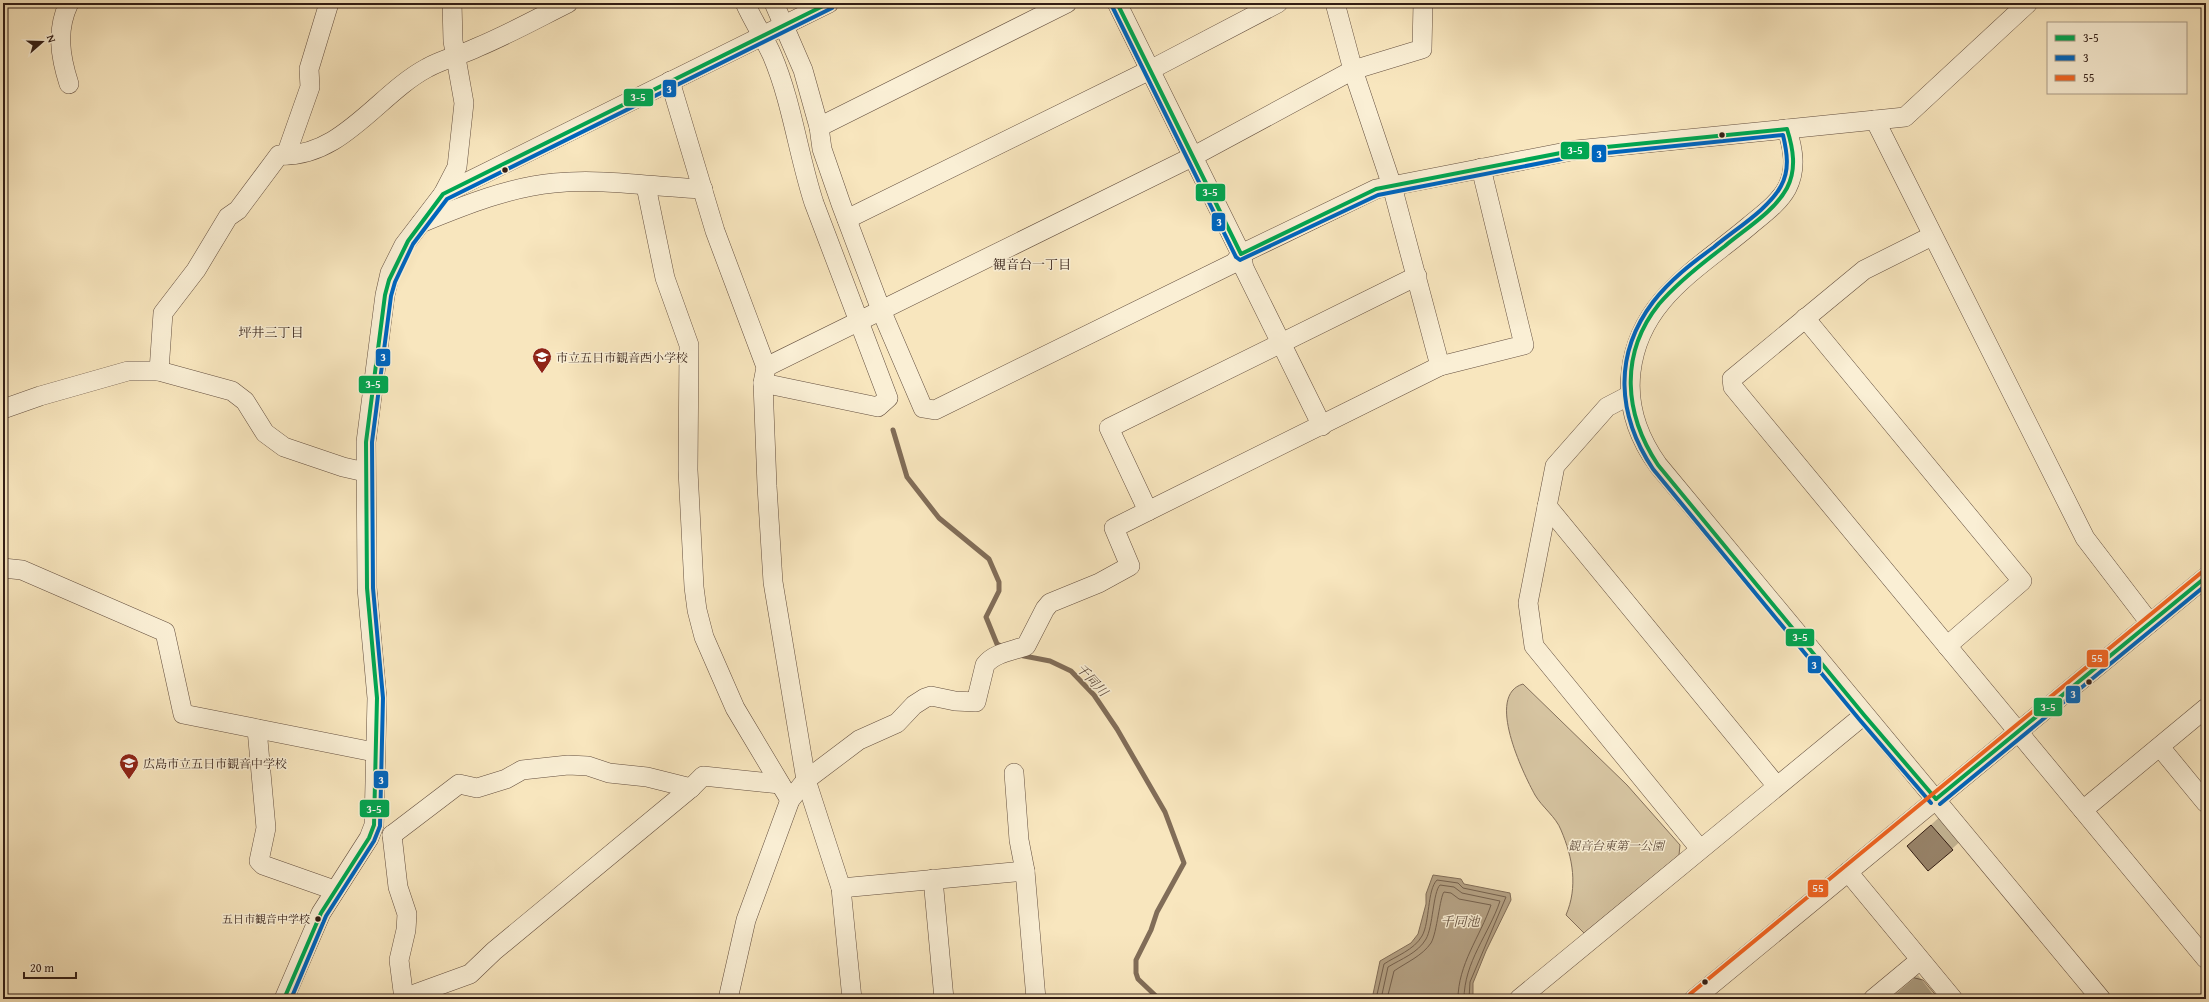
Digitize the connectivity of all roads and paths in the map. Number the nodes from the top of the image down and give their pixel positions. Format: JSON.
{"nodes":[{"id":1,"x":69,"y":3,"type":"edge"},
{"id":2,"x":329,"y":3,"type":"edge"},
{"id":3,"x":452,"y":3,"type":"edge"},
{"id":4,"x":568,"y":3,"type":"edge"},
{"id":5,"x":745,"y":3,"type":"edge"},
{"id":6,"x":774,"y":3,"type":"edge"},
{"id":7,"x":829,"y":3,"type":"edge"},
{"id":8,"x":1067,"y":3,"type":"edge"},
{"id":9,"x":1117,"y":3,"type":"edge"},
{"id":10,"x":1278,"y":3,"type":"edge"},
{"id":11,"x":1335,"y":3,"type":"edge"},
{"id":12,"x":1423,"y":3,"type":"edge"},
{"id":13,"x":2028,"y":3,"type":"edge"},
{"id":14,"x":784,"y":25,"type":"junction"},
{"id":15,"x":763,"y":36,"type":"junction"},
{"id":16,"x":456,"y":56,"type":"junction"},
{"id":17,"x":1150,"y":70,"type":"junction"},
{"id":18,"x":1353,"y":70,"type":"junction"},
{"id":19,"x":670,"y":81,"type":"junction"},
{"id":20,"x":69,"y":84,"type":"dead end"},
{"id":21,"x":1875,"y":120,"type":"junction"},
{"id":22,"x":818,"y":126,"type":"junction"},
{"id":23,"x":1787,"y":129,"type":"junction"},
{"id":24,"x":286,"y":155,"type":"junction"},
{"id":25,"x":1192,"y":157,"type":"junction"},
{"id":26,"x":1481,"y":168,"type":"junction"},
{"id":27,"x":646,"y":186,"type":"junction"},
{"id":28,"x":1392,"y":186,"type":"junction"},
{"id":29,"x":703,"y":189,"type":"junction"},
{"id":30,"x":443,"y":194,"type":"junction"},
{"id":31,"x":847,"y":219,"type":"junction"},
{"id":32,"x":419,"y":224,"type":"junction"},
{"id":33,"x":1932,"y":236,"type":"junction"},
{"id":34,"x":1241,"y":254,"type":"junction"},
{"id":35,"x":1417,"y":276,"type":"junction"},
{"id":36,"x":881,"y":310,"type":"junction"},
{"id":37,"x":1805,"y":318,"type":"junction"},
{"id":38,"x":858,"y":321,"type":"junction"},
{"id":39,"x":1281,"y":344,"type":"junction"},
{"id":40,"x":1440,"y":366,"type":"junction"},
{"id":41,"x":159,"y":371,"type":"junction"},
{"id":42,"x":765,"y":375,"type":"junction"},
{"id":43,"x":1630,"y":395,"type":"junction"},
{"id":44,"x":3,"y":409,"type":"edge"},
{"id":45,"x":1322,"y":426,"type":"junction"},
{"id":46,"x":365,"y":472,"type":"junction"},
{"id":47,"x":1547,"y":506,"type":"junction"},
{"id":48,"x":1148,"y":511,"type":"junction"},
{"id":49,"x":3,"y":568,"type":"edge"},
{"id":50,"x":2206,"y":577,"type":"edge"},
{"id":51,"x":2150,"y":623,"type":"junction"},
{"id":52,"x":1947,"y":646,"type":"junction"},
{"id":53,"x":2206,"y":708,"type":"edge"},
{"id":54,"x":1864,"y":715,"type":"junction"},
{"id":55,"x":257,"y":729,"type":"junction"},
{"id":56,"x":2018,"y":732,"type":"junction"},
{"id":57,"x":2160,"y":746,"type":"junction"},
{"id":58,"x":374,"y":752,"type":"junction"},
{"id":59,"x":1014,"y":773,"type":"dead end"},
{"id":60,"x":806,"y":780,"type":"junction"},
{"id":61,"x":780,"y":784,"type":"junction"},
{"id":62,"x":1776,"y":785,"type":"junction"},
{"id":63,"x":691,"y":788,"type":"junction"},
{"id":64,"x":1936,"y":799,"type":"junction"},
{"id":65,"x":790,"y":800,"type":"junction"},
{"id":66,"x":2206,"y":803,"type":"edge"},
{"id":67,"x":2084,"y":810,"type":"junction"},
{"id":68,"x":374,"y":825,"type":"junction"},
{"id":69,"x":392,"y":836,"type":"junction"},
{"id":70,"x":1700,"y":849,"type":"junction"},
{"id":71,"x":1025,"y":871,"type":"junction"},
{"id":72,"x":1848,"y":872,"type":"junction"},
{"id":73,"x":933,"y":879,"type":"junction"},
{"id":74,"x":842,"y":888,"type":"junction"},
{"id":75,"x":334,"y":890,"type":"junction"},
{"id":76,"x":2206,"y":959,"type":"edge"},
{"id":77,"x":1920,"y":960,"type":"junction"},
{"id":78,"x":404,"y":998,"type":"edge"},
{"id":79,"x":284,"y":999,"type":"edge"},
{"id":80,"x":728,"y":999,"type":"edge"},
{"id":81,"x":852,"y":999,"type":"edge"},
{"id":82,"x":944,"y":999,"type":"edge"},
{"id":83,"x":1036,"y":999,"type":"edge"},
{"id":84,"x":1519,"y":999,"type":"edge"},
{"id":85,"x":1694,"y":999,"type":"edge"},
{"id":86,"x":1873,"y":999,"type":"edge"},
{"id":87,"x":1953,"y":999,"type":"edge"},
{"id":88,"x":2101,"y":999,"type":"edge"}],
"edges":[{"from":1,"to":20,"type":"street"},
{"from":2,"to":24,"type":"street"},
{"from":3,"to":16,"type":"street"},
{"from":4,"to":16,"type":"street"},
{"from":5,"to":15,"type":"street"},
{"from":6,"to":14,"type":"street"},
{"from":7,"to":14,"type":"street"},
{"from":8,"to":22,"type":"street"},
{"from":9,"to":17,"type":"street"},
{"from":10,"to":17,"type":"street"},
{"from":11,"to":18,"type":"street"},
{"from":12,"to":18,"type":"street"},
{"from":13,"to":21,"type":"street"},
{"from":14,"to":15,"type":"street"},
{"from":14,"to":22,"type":"street"},
{"from":15,"to":19,"type":"street"},
{"from":15,"to":38,"type":"street"},
{"from":16,"to":24,"type":"street"},
{"from":16,"to":30,"type":"street"},
{"from":17,"to":25,"type":"street"},
{"from":17,"to":31,"type":"street"},
{"from":18,"to":25,"type":"street"},
{"from":18,"to":28,"type":"street"},
{"from":19,"to":29,"type":"street"},
{"from":19,"to":30,"type":"street"},
{"from":21,"to":23,"type":"street"},
{"from":21,"to":33,"type":"street"},
{"from":22,"to":31,"type":"street"},
{"from":23,"to":26,"type":"street"},
{"from":23,"to":43,"type":"street"},
{"from":24,"to":41,"type":"street"},
{"from":25,"to":34,"type":"street"},
{"from":25,"to":36,"type":"street"},
{"from":26,"to":28,"type":"street"},
{"from":26,"to":40,"type":"street"},
{"from":27,"to":29,"type":"street"},
{"from":27,"to":32,"type":"street"},
{"from":27,"to":61,"type":"street"},
{"from":28,"to":34,"type":"street"},
{"from":28,"to":35,"type":"street"},
{"from":29,"to":42,"type":"street"},
{"from":30,"to":32,"type":"street"},
{"from":31,"to":36,"type":"street"},
{"from":32,"to":46,"type":"street"},
{"from":33,"to":37,"type":"street"},
{"from":33,"to":51,"type":"street"},
{"from":34,"to":36,"type":"street"},
{"from":34,"to":39,"type":"street"},
{"from":35,"to":39,"type":"street"},
{"from":35,"to":40,"type":"street"},
{"from":36,"to":38,"type":"street"},
{"from":37,"to":52,"type":"street"},
{"from":37,"to":52,"type":"street"},
{"from":38,"to":42,"type":"street"},
{"from":38,"to":42,"type":"street"},
{"from":39,"to":45,"type":"street"},
{"from":39,"to":48,"type":"street"},
{"from":40,"to":45,"type":"street"},
{"from":41,"to":44,"type":"street"},
{"from":41,"to":46,"type":"street"},
{"from":42,"to":60,"type":"street"},
{"from":43,"to":47,"type":"street"},
{"from":43,"to":54,"type":"street"},
{"from":45,"to":48,"type":"street"},
{"from":46,"to":58,"type":"street"},
{"from":47,"to":62,"type":"street"},
{"from":47,"to":70,"type":"street"},
{"from":48,"to":60,"type":"street"},
{"from":49,"to":55,"type":"street"},
{"from":50,"to":51,"type":"street"},
{"from":51,"to":56,"type":"street"},
{"from":52,"to":56,"type":"street"},
{"from":53,"to":57,"type":"street"},
{"from":54,"to":62,"type":"street"},
{"from":54,"to":64,"type":"street"},
{"from":55,"to":58,"type":"street"},
{"from":55,"to":75,"type":"street"},
{"from":56,"to":64,"type":"street"},
{"from":56,"to":67,"type":"street"},
{"from":57,"to":66,"type":"street"},
{"from":57,"to":67,"type":"street"},
{"from":58,"to":68,"type":"street"},
{"from":59,"to":71,"type":"street"},
{"from":60,"to":65,"type":"street"},
{"from":60,"to":74,"type":"street"},
{"from":61,"to":63,"type":"street"},
{"from":61,"to":65,"type":"street"},
{"from":62,"to":70,"type":"street"},
{"from":63,"to":69,"type":"street"},
{"from":63,"to":78,"type":"street"},
{"from":64,"to":72,"type":"street"},
{"from":64,"to":88,"type":"street"},
{"from":65,"to":80,"type":"street"},
{"from":67,"to":76,"type":"street"},
{"from":68,"to":69,"type":"street"},
{"from":68,"to":75,"type":"street"},
{"from":69,"to":78,"type":"street"},
{"from":70,"to":84,"type":"street"},
{"from":71,"to":73,"type":"street"},
{"from":71,"to":83,"type":"street"},
{"from":72,"to":77,"type":"street"},
{"from":72,"to":85,"type":"street"},
{"from":73,"to":74,"type":"street"},
{"from":73,"to":82,"type":"street"},
{"from":74,"to":81,"type":"street"},
{"from":75,"to":79,"type":"street"},
{"from":77,"to":86,"type":"street"},
{"from":77,"to":87,"type":"street"}]}
